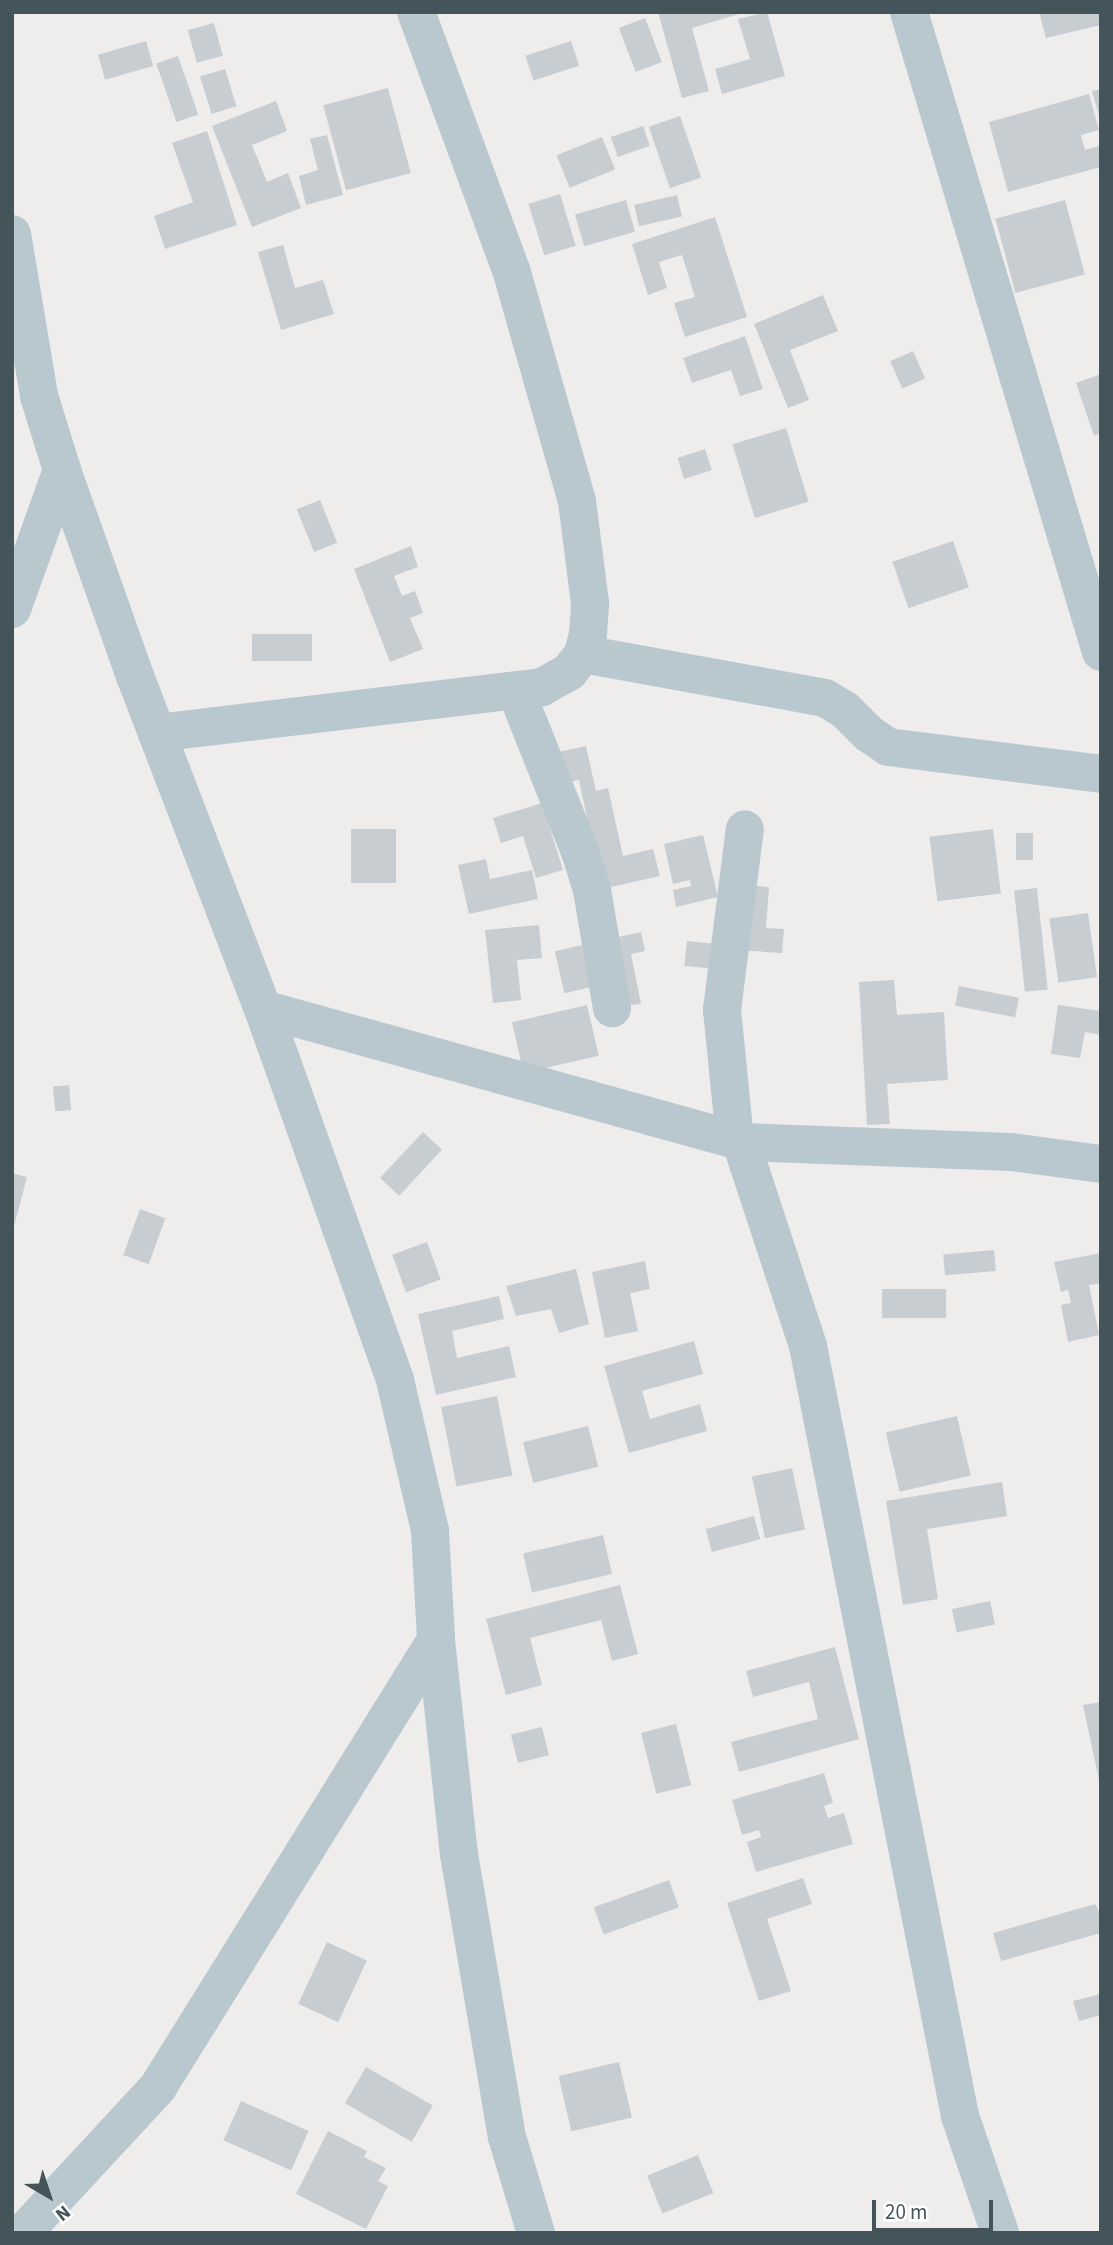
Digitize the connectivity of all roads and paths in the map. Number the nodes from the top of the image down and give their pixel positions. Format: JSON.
{"nodes":[{"id":1,"x":416,"y":12,"type":"edge"},
{"id":2,"x":909,"y":12,"type":"edge"},
{"id":3,"x":12,"y":234,"type":"edge"},
{"id":4,"x":62,"y":470,"type":"junction"},
{"id":5,"x":12,"y":609,"type":"edge"},
{"id":6,"x":1101,"y":652,"type":"edge"},
{"id":7,"x":583,"y":654,"type":"junction"},
{"id":8,"x":516,"y":691,"type":"junction"},
{"id":9,"x":157,"y":733,"type":"junction"},
{"id":10,"x":1101,"y":774,"type":"edge"},
{"id":11,"x":745,"y":830,"type":"dead end"},
{"id":12,"x":612,"y":1008,"type":"dead end"},
{"id":13,"x":263,"y":1009,"type":"junction"},
{"id":14,"x":738,"y":1141,"type":"junction"},
{"id":15,"x":1101,"y":1164,"type":"edge"},
{"id":16,"x":436,"y":1640,"type":"junction"},
{"id":17,"x":23,"y":2233,"type":"edge"},
{"id":18,"x":536,"y":2233,"type":"edge"},
{"id":19,"x":1000,"y":2233,"type":"edge"}],
"edges":[{"from":1,"to":7,"type":"street"},
{"from":2,"to":6,"type":"street"},
{"from":3,"to":4,"type":"street"},
{"from":4,"to":5,"type":"street"},
{"from":4,"to":9,"type":"street"},
{"from":7,"to":8,"type":"street"},
{"from":7,"to":10,"type":"street"},
{"from":8,"to":9,"type":"street"},
{"from":8,"to":12,"type":"street"},
{"from":9,"to":13,"type":"street"},
{"from":11,"to":14,"type":"street"},
{"from":13,"to":14,"type":"street"},
{"from":13,"to":16,"type":"street"},
{"from":14,"to":15,"type":"street"},
{"from":14,"to":19,"type":"street"},
{"from":16,"to":17,"type":"street"},
{"from":16,"to":18,"type":"street"}]}
